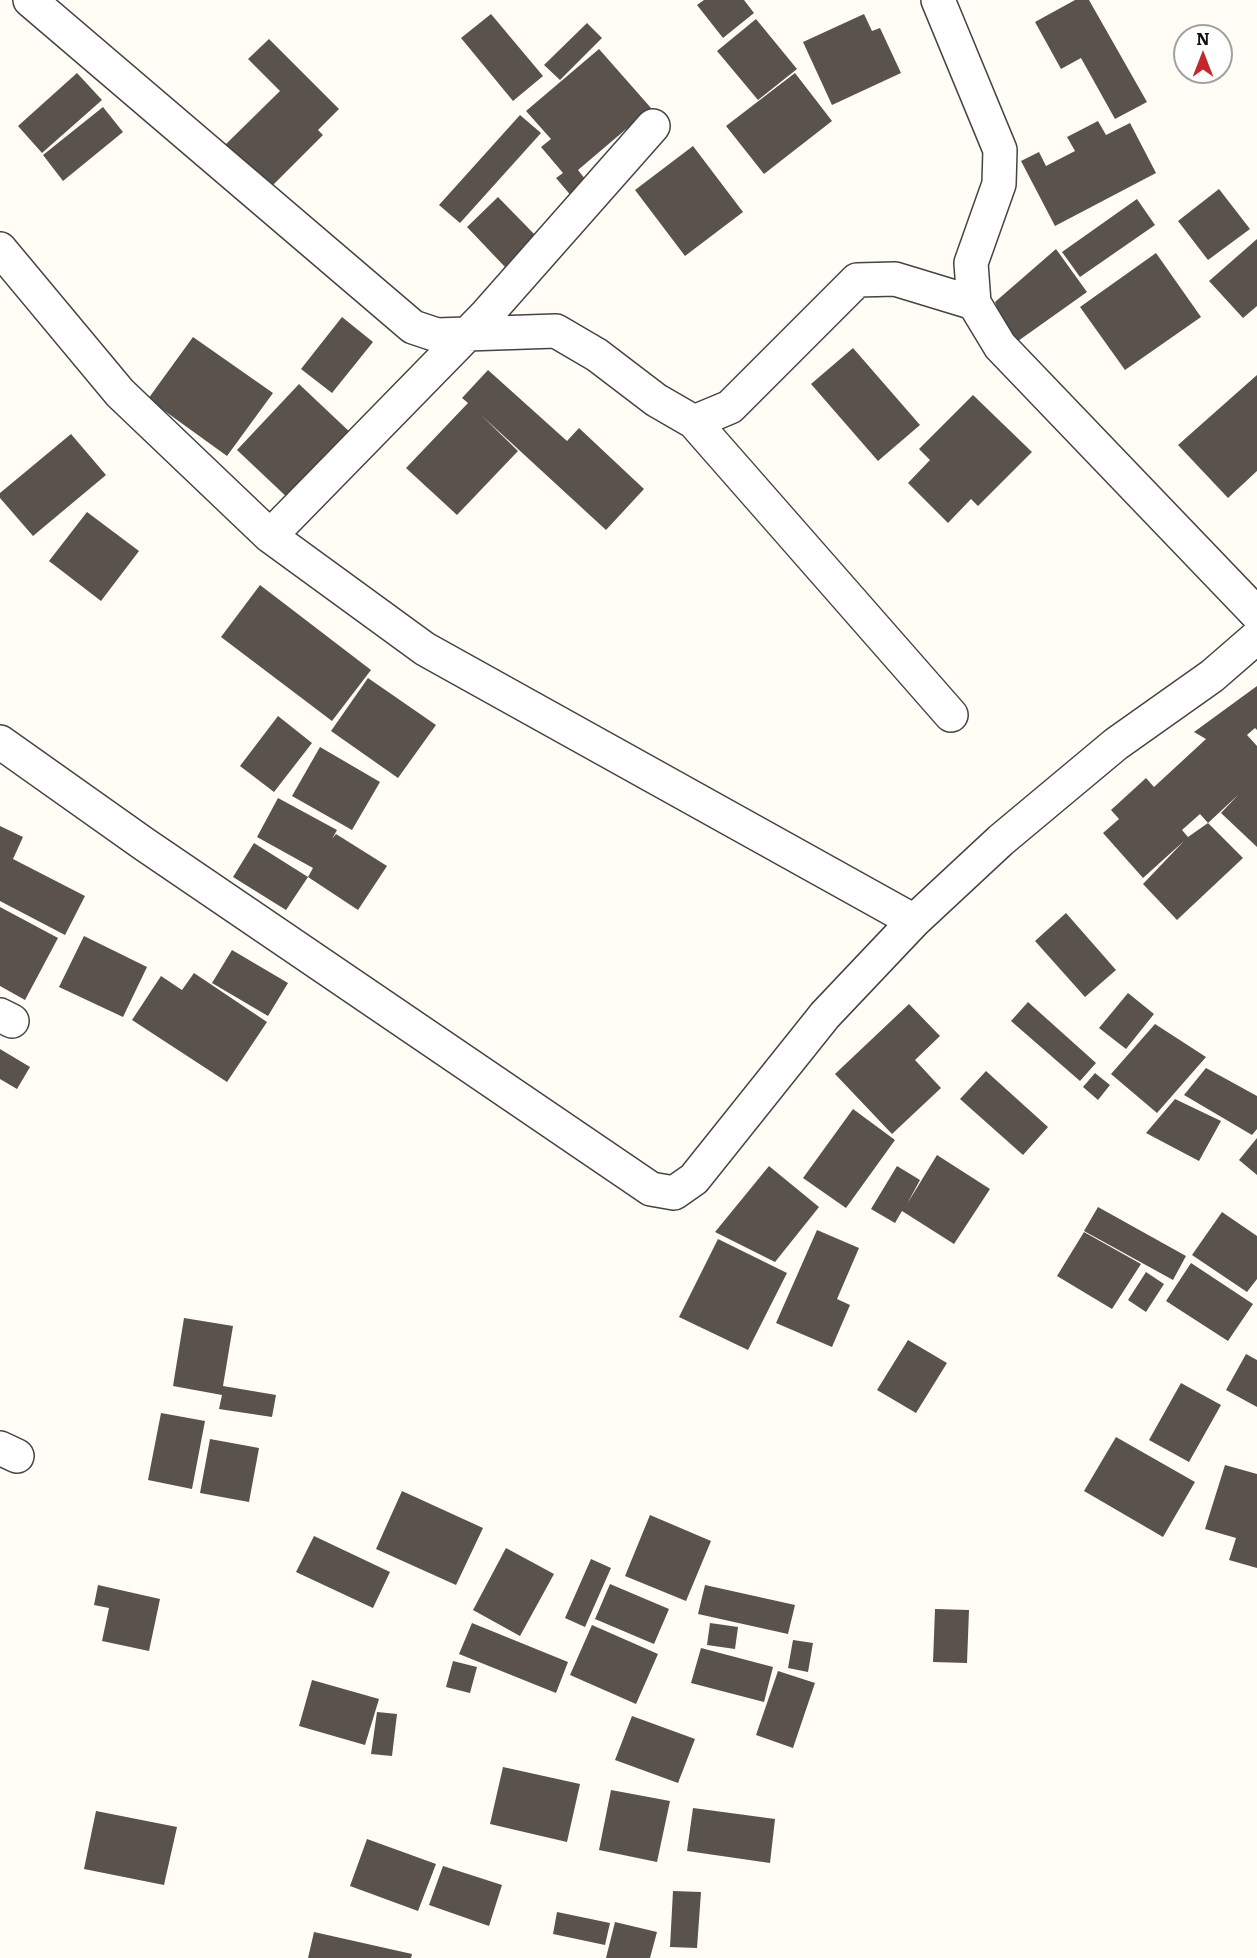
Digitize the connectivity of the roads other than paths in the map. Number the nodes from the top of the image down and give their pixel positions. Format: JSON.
{"nodes":[{"id":1,"x":30,"y":0,"type":"edge"},
{"id":2,"x":938,"y":0,"type":"edge"},
{"id":3,"x":653,"y":126,"type":"dead end"},
{"id":4,"x":0,"y":249,"type":"edge"},
{"id":5,"x":974,"y":303,"type":"junction"},
{"id":6,"x":467,"y":334,"type":"junction"},
{"id":7,"x":694,"y":422,"type":"junction"},
{"id":8,"x":270,"y":536,"type":"junction"},
{"id":9,"x":1257,"y":614,"type":"edge"},
{"id":10,"x":1257,"y":637,"type":"edge"},
{"id":11,"x":951,"y":715,"type":"dead end"},
{"id":12,"x":0,"y":742,"type":"edge"},
{"id":13,"x":914,"y":921,"type":"junction"}],
"edges":[{"from":1,"to":6,"type":"street"},
{"from":2,"to":5,"type":"street"},
{"from":3,"to":6,"type":"street"},
{"from":4,"to":8,"type":"street"},
{"from":5,"to":7,"type":"street"},
{"from":5,"to":9,"type":"street"},
{"from":6,"to":7,"type":"street"},
{"from":6,"to":8,"type":"street"},
{"from":7,"to":11,"type":"street"},
{"from":8,"to":13,"type":"street"},
{"from":10,"to":13,"type":"street"},
{"from":12,"to":13,"type":"street"}]}
